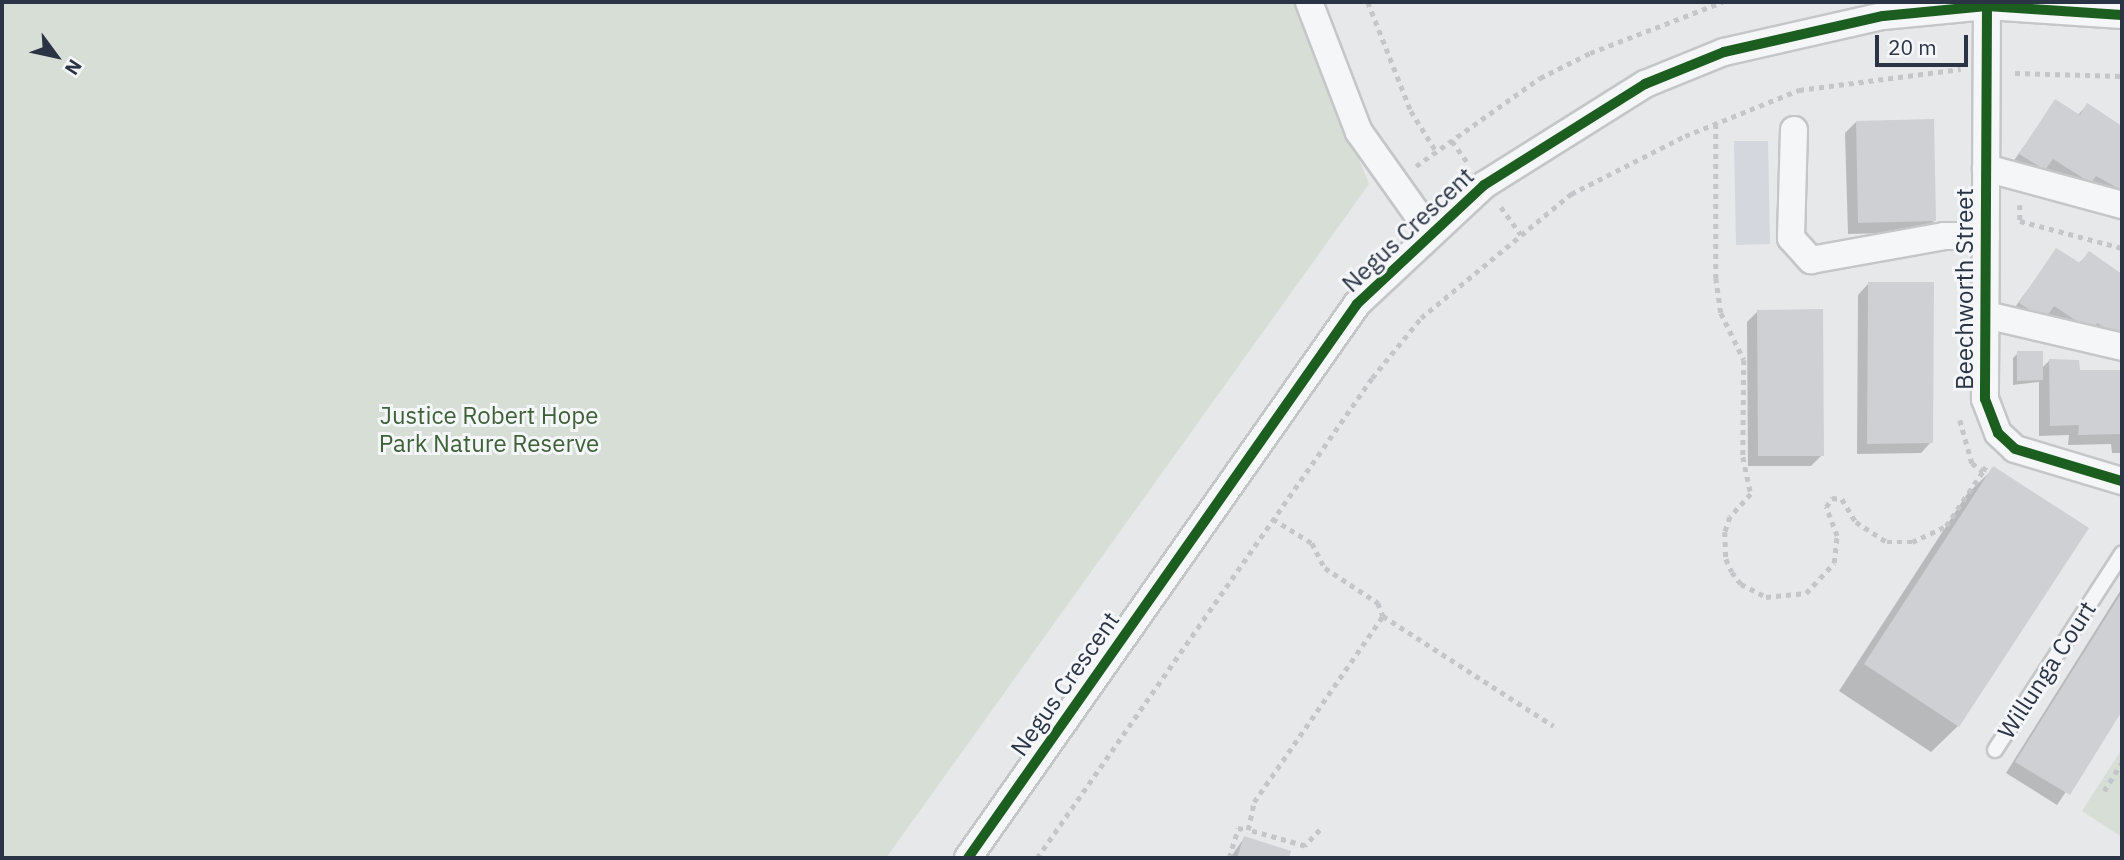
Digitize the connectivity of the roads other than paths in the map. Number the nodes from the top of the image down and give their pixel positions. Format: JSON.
{"nodes":[{"id":1,"x":1309,"y":2,"type":"edge"},
{"id":2,"x":1987,"y":6,"type":"junction"},
{"id":3,"x":2122,"y":15,"type":"edge"},
{"id":4,"x":1794,"y":130,"type":"dead end"},
{"id":5,"x":1986,"y":169,"type":"junction"},
{"id":6,"x":2122,"y":205,"type":"edge"},
{"id":7,"x":1430,"y":232,"type":"junction"},
{"id":8,"x":1986,"y":236,"type":"junction"},
{"id":9,"x":1986,"y":315,"type":"junction"},
{"id":10,"x":2122,"y":347,"type":"edge"},
{"id":11,"x":2122,"y":481,"type":"edge"},
{"id":12,"x":2122,"y":554,"type":"edge"},
{"id":13,"x":1995,"y":750,"type":"dead end"},
{"id":14,"x":968,"y":858,"type":"edge"}],
"edges":[{"from":1,"to":7,"type":"street"},
{"from":2,"to":3,"type":"street","name":"Negus Crescent"},
{"from":2,"to":5,"type":"street","name":"Beechworth Street"},
{"from":2,"to":7,"type":"street","name":"Negus Crescent"},
{"from":4,"to":8,"type":"street"},
{"from":5,"to":6,"type":"street"},
{"from":5,"to":8,"type":"street","name":"Beechworth Street"},
{"from":7,"to":14,"type":"street","name":"Negus Crescent"},
{"from":8,"to":9,"type":"street","name":"Beechworth Street"},
{"from":9,"to":10,"type":"street"},
{"from":9,"to":11,"type":"street","name":"Beechworth Street"},
{"from":12,"to":13,"type":"lane","name":"Willunga Court"}]}
